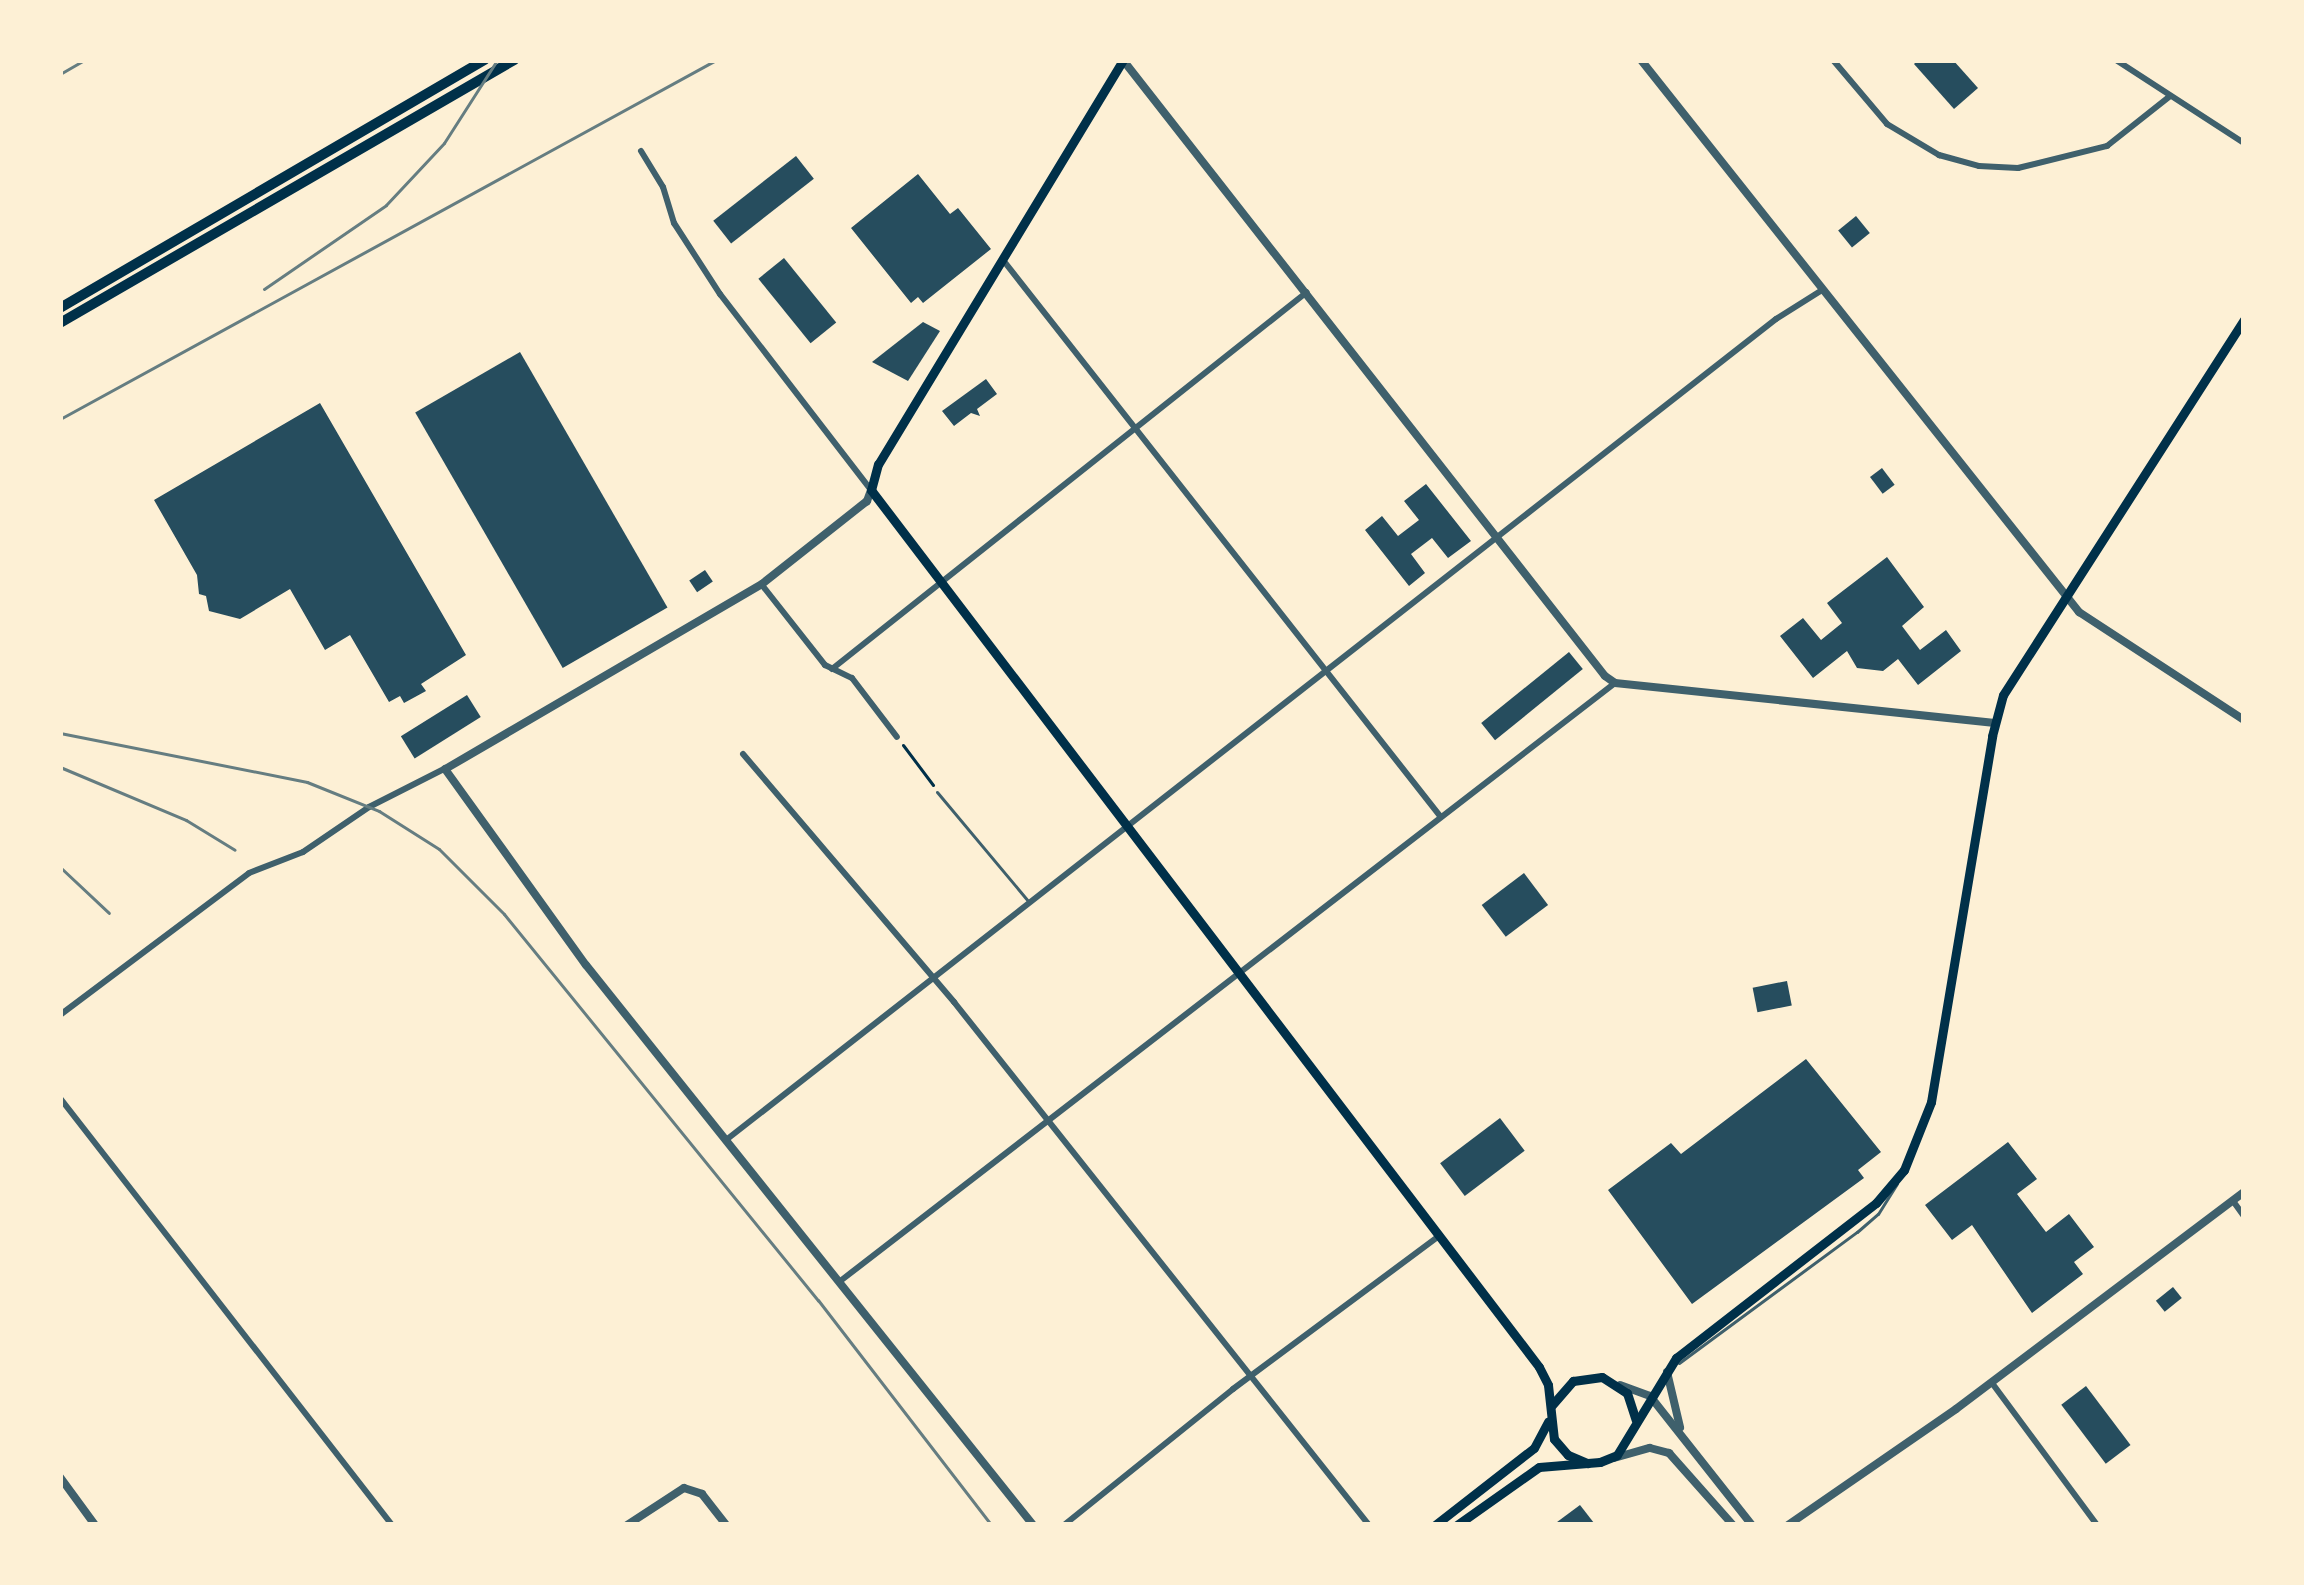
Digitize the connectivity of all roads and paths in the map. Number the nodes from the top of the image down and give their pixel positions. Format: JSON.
{"nodes":[{"id":1,"x":485,"y":60,"type":"edge"},
{"id":2,"x":514,"y":60,"type":"edge"},
{"id":3,"x":1123,"y":60,"type":"edge"},
{"id":4,"x":1641,"y":60,"type":"edge"},
{"id":5,"x":1833,"y":60,"type":"edge"},
{"id":6,"x":2116,"y":60,"type":"edge"},
{"id":7,"x":2170,"y":96,"type":"junction"},
{"id":8,"x":2244,"y":143,"type":"edge"},
{"id":9,"x":640,"y":151,"type":"dead end"},
{"id":10,"x":1001,"y":257,"type":"junction"},
{"id":11,"x":1823,"y":290,"type":"junction"},
{"id":12,"x":1307,"y":292,"type":"junction"},
{"id":13,"x":60,"y":308,"type":"edge"},
{"id":14,"x":2244,"y":320,"type":"edge"},
{"id":15,"x":60,"y":323,"type":"edge"},
{"id":16,"x":1134,"y":427,"type":"junction"},
{"id":17,"x":871,"y":490,"type":"junction"},
{"id":18,"x":1498,"y":538,"type":"junction"},
{"id":19,"x":941,"y":582,"type":"junction"},
{"id":20,"x":762,"y":584,"type":"junction"},
{"id":21,"x":2065,"y":596,"type":"junction"},
{"id":22,"x":832,"y":669,"type":"junction"},
{"id":23,"x":1325,"y":672,"type":"junction"},
{"id":24,"x":1615,"y":682,"type":"junction"},
{"id":25,"x":2244,"y":720,"type":"edge"},
{"id":26,"x":1994,"y":723,"type":"junction"},
{"id":27,"x":897,"y":737,"type":"joint"},
{"id":28,"x":743,"y":754,"type":"dead end"},
{"id":29,"x":445,"y":769,"type":"junction"},
{"id":30,"x":937,"y":792,"type":"joint"},
{"id":31,"x":1441,"y":818,"type":"junction"},
{"id":32,"x":1130,"y":826,"type":"junction"},
{"id":33,"x":1030,"y":903,"type":"junction"},
{"id":34,"x":1240,"y":974,"type":"junction"},
{"id":35,"x":934,"y":977,"type":"junction"},
{"id":36,"x":60,"y":1015,"type":"edge"},
{"id":37,"x":60,"y":1098,"type":"edge"},
{"id":38,"x":1048,"y":1124,"type":"junction"},
{"id":39,"x":726,"y":1140,"type":"junction"},
{"id":40,"x":2244,"y":1192,"type":"edge"},
{"id":41,"x":2233,"y":1201,"type":"junction"},
{"id":42,"x":2244,"y":1216,"type":"edge"},
{"id":43,"x":1440,"y":1235,"type":"junction"},
{"id":44,"x":839,"y":1282,"type":"junction"},
{"id":45,"x":1667,"y":1369,"type":"junction"},
{"id":46,"x":1249,"y":1378,"type":"junction"},
{"id":47,"x":1992,"y":1383,"type":"junction"},
{"id":48,"x":1616,"y":1384,"type":"junction"},
{"id":49,"x":1650,"y":1396,"type":"junction"},
{"id":50,"x":1550,"y":1412,"type":"junction"},
{"id":51,"x":1635,"y":1425,"type":"junction"},
{"id":52,"x":1685,"y":1439,"type":"junction"},
{"id":53,"x":1612,"y":1458,"type":"junction"},
{"id":54,"x":1587,"y":1463,"type":"junction"},
{"id":55,"x":60,"y":1478,"type":"edge"},
{"id":56,"x":95,"y":1525,"type":"edge"},
{"id":57,"x":392,"y":1525,"type":"edge"},
{"id":58,"x":626,"y":1525,"type":"edge"},
{"id":59,"x":726,"y":1525,"type":"edge"},
{"id":60,"x":1033,"y":1525,"type":"edge"},
{"id":61,"x":1064,"y":1525,"type":"edge"},
{"id":62,"x":1369,"y":1525,"type":"edge"},
{"id":63,"x":1435,"y":1525,"type":"edge"},
{"id":64,"x":1457,"y":1525,"type":"edge"},
{"id":65,"x":1733,"y":1525,"type":"edge"},
{"id":66,"x":1752,"y":1525,"type":"edge"},
{"id":67,"x":1788,"y":1525,"type":"edge"},
{"id":68,"x":2097,"y":1525,"type":"edge"}],
"edges":[{"from":1,"to":13,"type":"main road"},
{"from":2,"to":15,"type":"main road"},
{"from":3,"to":10,"type":"main road"},
{"from":3,"to":12,"type":"street"},
{"from":4,"to":11,"type":"street"},
{"from":5,"to":7,"type":"street"},
{"from":6,"to":7,"type":"street"},
{"from":7,"to":8,"type":"street"},
{"from":9,"to":17,"type":"street"},
{"from":10,"to":16,"type":"street"},
{"from":10,"to":17,"type":"main road"},
{"from":11,"to":18,"type":"street"},
{"from":11,"to":21,"type":"street"},
{"from":12,"to":16,"type":"street"},
{"from":12,"to":18,"type":"street"},
{"from":14,"to":21,"type":"main road"},
{"from":16,"to":19,"type":"street"},
{"from":16,"to":23,"type":"street"},
{"from":17,"to":19,"type":"main road"},
{"from":17,"to":20,"type":"street"},
{"from":18,"to":23,"type":"street"},
{"from":18,"to":24,"type":"street"},
{"from":19,"to":22,"type":"street"},
{"from":19,"to":32,"type":"main road"},
{"from":20,"to":22,"type":"street"},
{"from":20,"to":29,"type":"street"},
{"from":21,"to":25,"type":"street"},
{"from":21,"to":26,"type":"main road"},
{"from":22,"to":27,"type":"street"},
{"from":23,"to":31,"type":"street"},
{"from":23,"to":32,"type":"street"},
{"from":24,"to":26,"type":"street"},
{"from":24,"to":31,"type":"street"},
{"from":26,"to":45,"type":"main road"},
{"from":27,"to":30,"type":"path"},
{"from":28,"to":35,"type":"street"},
{"from":29,"to":36,"type":"street"},
{"from":29,"to":39,"type":"street"},
{"from":30,"to":33,"type":"lane"},
{"from":31,"to":34,"type":"street"},
{"from":32,"to":33,"type":"street"},
{"from":32,"to":34,"type":"main road"},
{"from":33,"to":35,"type":"street"},
{"from":34,"to":38,"type":"street"},
{"from":34,"to":43,"type":"main road"},
{"from":35,"to":38,"type":"street"},
{"from":35,"to":39,"type":"street"},
{"from":37,"to":57,"type":"street"},
{"from":38,"to":44,"type":"street"},
{"from":38,"to":46,"type":"street"},
{"from":39,"to":44,"type":"street"},
{"from":40,"to":41,"type":"street"},
{"from":41,"to":42,"type":"street"},
{"from":41,"to":47,"type":"street"},
{"from":43,"to":46,"type":"street"},
{"from":43,"to":50,"type":"main road"},
{"from":44,"to":60,"type":"street"},
{"from":45,"to":49,"type":"main road"},
{"from":45,"to":52,"type":"street"},
{"from":46,"to":61,"type":"street"},
{"from":46,"to":62,"type":"street"},
{"from":47,"to":67,"type":"street"},
{"from":47,"to":68,"type":"street"},
{"from":48,"to":49,"type":"street"},
{"from":48,"to":50,"type":"main road"},
{"from":48,"to":51,"type":"main road"},
{"from":49,"to":51,"type":"main road"},
{"from":49,"to":52,"type":"street"},
{"from":50,"to":54,"type":"main road"},
{"from":50,"to":63,"type":"main road"},
{"from":51,"to":53,"type":"main road"},
{"from":52,"to":66,"type":"street"},
{"from":53,"to":54,"type":"main road"},
{"from":53,"to":65,"type":"street"},
{"from":54,"to":64,"type":"main road"},
{"from":55,"to":56,"type":"street"},
{"from":58,"to":59,"type":"street"}]}
